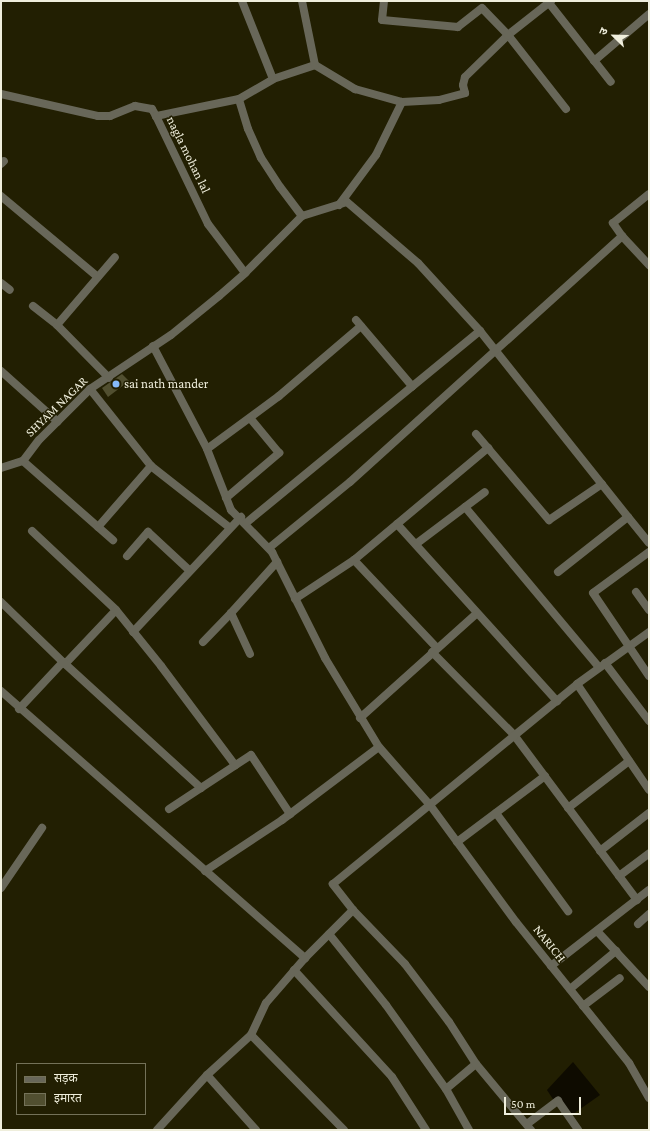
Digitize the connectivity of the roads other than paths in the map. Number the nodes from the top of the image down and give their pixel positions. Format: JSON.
{"nodes":[{"id":1,"x":242,"y":1,"type":"edge"},
{"id":2,"x":302,"y":1,"type":"edge"},
{"id":3,"x":384,"y":1,"type":"edge"},
{"id":4,"x":550,"y":2,"type":"edge"},
{"id":5,"x":649,"y":14,"type":"edge"},
{"id":6,"x":508,"y":35,"type":"junction"},
{"id":7,"x":594,"y":61,"type":"junction"},
{"id":8,"x":315,"y":65,"type":"junction"},
{"id":9,"x":273,"y":79,"type":"junction"},
{"id":10,"x":611,"y":82,"type":"dead end"},
{"id":11,"x":1,"y":94,"type":"edge"},
{"id":12,"x":239,"y":99,"type":"junction"},
{"id":13,"x":402,"y":102,"type":"junction"},
{"id":14,"x":566,"y":109,"type":"dead end"},
{"id":15,"x":156,"y":116,"type":"junction"},
{"id":16,"x":649,"y":194,"type":"edge"},
{"id":17,"x":1,"y":196,"type":"edge"},
{"id":18,"x":339,"y":205,"type":"junction"},
{"id":19,"x":302,"y":216,"type":"junction"},
{"id":20,"x":622,"y":236,"type":"junction"},
{"id":21,"x":115,"y":257,"type":"dead end"},
{"id":22,"x":649,"y":265,"type":"edge"},
{"id":23,"x":245,"y":273,"type":"junction"},
{"id":24,"x":98,"y":277,"type":"junction"},
{"id":25,"x":1,"y":283,"type":"edge"},
{"id":26,"x":10,"y":290,"type":"dead end"},
{"id":27,"x":33,"y":306,"type":"dead end"},
{"id":28,"x":56,"y":325,"type":"junction"},
{"id":29,"x":480,"y":331,"type":"junction"},
{"id":30,"x":154,"y":346,"type":"junction"},
{"id":31,"x":496,"y":351,"type":"junction"},
{"id":32,"x":1,"y":371,"type":"edge"},
{"id":33,"x":109,"y":378,"type":"junction"},
{"id":34,"x":412,"y":386,"type":"junction"},
{"id":35,"x":90,"y":389,"type":"junction"},
{"id":36,"x":250,"y":418,"type":"junction"},
{"id":37,"x":58,"y":422,"type":"junction"},
{"id":38,"x":476,"y":434,"type":"dead end"},
{"id":39,"x":488,"y":448,"type":"junction"},
{"id":40,"x":207,"y":449,"type":"junction"},
{"id":41,"x":23,"y":461,"type":"junction"},
{"id":42,"x":152,"y":466,"type":"junction"},
{"id":43,"x":1,"y":468,"type":"edge"},
{"id":44,"x":602,"y":484,"type":"junction"},
{"id":45,"x":485,"y":492,"type":"dead end"},
{"id":46,"x":226,"y":498,"type":"junction"},
{"id":47,"x":465,"y":507,"type":"junction"},
{"id":48,"x":628,"y":517,"type":"junction"},
{"id":49,"x":244,"y":520,"type":"junction"},
{"id":50,"x":397,"y":524,"type":"junction"},
{"id":51,"x":98,"y":527,"type":"junction"},
{"id":52,"x":230,"y":528,"type":"junction"},
{"id":53,"x":32,"y":531,"type":"dead end"},
{"id":54,"x":113,"y":540,"type":"dead end"},
{"id":55,"x":649,"y":543,"type":"edge"},
{"id":56,"x":416,"y":544,"type":"junction"},
{"id":57,"x":269,"y":548,"type":"junction"},
{"id":58,"x":649,"y":552,"type":"edge"},
{"id":59,"x":127,"y":556,"type":"dead end"},
{"id":60,"x":354,"y":560,"type":"junction"},
{"id":61,"x":277,"y":562,"type":"junction"},
{"id":62,"x":190,"y":571,"type":"junction"},
{"id":63,"x":558,"y":572,"type":"dead end"},
{"id":64,"x":636,"y":592,"type":"dead end"},
{"id":65,"x":296,"y":599,"type":"junction"},
{"id":66,"x":1,"y":602,"type":"edge"},
{"id":67,"x":116,"y":610,"type":"junction"},
{"id":68,"x":649,"y":610,"type":"edge"},
{"id":69,"x":477,"y":613,"type":"junction"},
{"id":70,"x":231,"y":614,"type":"junction"},
{"id":71,"x":134,"y":632,"type":"junction"},
{"id":72,"x":649,"y":632,"type":"edge"},
{"id":73,"x":203,"y":642,"type":"dead end"},
{"id":74,"x":628,"y":648,"type":"junction"},
{"id":75,"x":434,"y":650,"type":"junction"},
{"id":76,"x":250,"y":654,"type":"dead end"},
{"id":77,"x":64,"y":663,"type":"junction"},
{"id":78,"x":602,"y":665,"type":"junction"},
{"id":79,"x":649,"y":676,"type":"edge"},
{"id":80,"x":577,"y":684,"type":"junction"},
{"id":81,"x":1,"y":691,"type":"edge"},
{"id":82,"x":557,"y":701,"type":"junction"},
{"id":83,"x":19,"y":709,"type":"junction"},
{"id":84,"x":360,"y":718,"type":"junction"},
{"id":85,"x":649,"y":720,"type":"edge"},
{"id":86,"x":514,"y":735,"type":"junction"},
{"id":87,"x":379,"y":747,"type":"junction"},
{"id":88,"x":629,"y":761,"type":"junction"},
{"id":89,"x":235,"y":765,"type":"junction"},
{"id":90,"x":545,"y":776,"type":"junction"},
{"id":91,"x":201,"y":788,"type":"junction"},
{"id":92,"x":649,"y":790,"type":"edge"},
{"id":93,"x":430,"y":805,"type":"junction"},
{"id":94,"x":568,"y":808,"type":"junction"},
{"id":95,"x":169,"y":809,"type":"dead end"},
{"id":96,"x":496,"y":813,"type":"junction"},
{"id":97,"x":649,"y":813,"type":"edge"},
{"id":98,"x":290,"y":814,"type":"junction"},
{"id":99,"x":42,"y":828,"type":"dead end"},
{"id":100,"x":457,"y":842,"type":"junction"},
{"id":101,"x":600,"y":851,"type":"junction"},
{"id":102,"x":649,"y":853,"type":"edge"},
{"id":103,"x":205,"y":871,"type":"junction"},
{"id":104,"x":619,"y":876,"type":"junction"},
{"id":105,"x":1,"y":888,"type":"edge"},
{"id":106,"x":649,"y":890,"type":"edge"},
{"id":107,"x":637,"y":900,"type":"junction"},
{"id":108,"x":353,"y":910,"type":"junction"},
{"id":109,"x":568,"y":911,"type":"dead end"},
{"id":110,"x":649,"y":914,"type":"edge"},
{"id":111,"x":638,"y":924,"type":"dead end"},
{"id":112,"x":597,"y":931,"type":"junction"},
{"id":113,"x":329,"y":934,"type":"junction"},
{"id":114,"x":616,"y":951,"type":"junction"},
{"id":115,"x":305,"y":958,"type":"junction"},
{"id":116,"x":551,"y":966,"type":"junction"},
{"id":117,"x":294,"y":970,"type":"junction"},
{"id":118,"x":620,"y":978,"type":"dead end"},
{"id":119,"x":649,"y":987,"type":"edge"},
{"id":120,"x":570,"y":989,"type":"junction"},
{"id":121,"x":583,"y":1006,"type":"junction"},
{"id":122,"x":251,"y":1035,"type":"junction"},
{"id":123,"x":476,"y":1064,"type":"junction"},
{"id":124,"x":207,"y":1075,"type":"junction"},
{"id":125,"x":446,"y":1089,"type":"junction"},
{"id":126,"x":649,"y":1098,"type":"edge"},
{"id":127,"x":529,"y":1127,"type":"edge"},
{"id":128,"x":156,"y":1130,"type":"edge"},
{"id":129,"x":256,"y":1130,"type":"edge"},
{"id":130,"x":344,"y":1130,"type":"edge"},
{"id":131,"x":426,"y":1130,"type":"edge"},
{"id":132,"x":469,"y":1130,"type":"edge"},
{"id":133,"x":578,"y":1130,"type":"edge"}],
"edges":[{"from":1,"to":9,"type":"street"},
{"from":2,"to":8,"type":"street"},
{"from":3,"to":6,"type":"street"},
{"from":4,"to":6,"type":"street"},
{"from":4,"to":7,"type":"street"},
{"from":5,"to":7,"type":"street"},
{"from":6,"to":13,"type":"street"},
{"from":6,"to":14,"type":"street"},
{"from":7,"to":10,"type":"street"},
{"from":8,"to":9,"type":"street","name":"nagla mohan lal"},
{"from":8,"to":13,"type":"street"},
{"from":9,"to":12,"type":"street","name":"nagla mohan lal"},
{"from":11,"to":15,"type":"street"},
{"from":12,"to":15,"type":"street","name":"nagla mohan lal"},
{"from":12,"to":19,"type":"street"},
{"from":13,"to":18,"type":"street"},
{"from":15,"to":23,"type":"street","name":"nagla mohan lal"},
{"from":16,"to":20,"type":"street"},
{"from":17,"to":24,"type":"street"},
{"from":18,"to":19,"type":"street"},
{"from":18,"to":29,"type":"street"},
{"from":19,"to":23,"type":"street"},
{"from":20,"to":22,"type":"street"},
{"from":20,"to":31,"type":"street"},
{"from":21,"to":24,"type":"street"},
{"from":23,"to":30,"type":"street","name":"SHYAM NAGAR"},
{"from":24,"to":28,"type":"street"},
{"from":25,"to":26,"type":"street"},
{"from":27,"to":28,"type":"street"},
{"from":28,"to":33,"type":"street"},
{"from":29,"to":31,"type":"street"},
{"from":29,"to":34,"type":"street"},
{"from":30,"to":33,"type":"street","name":"SHYAM NAGAR"},
{"from":30,"to":40,"type":"street","name":"NARICH"},
{"from":31,"to":44,"type":"street"},
{"from":31,"to":57,"type":"street"},
{"from":32,"to":37,"type":"street"},
{"from":33,"to":35,"type":"street","name":"SHYAM NAGAR"},
{"from":34,"to":36,"type":"street"},
{"from":34,"to":49,"type":"street"},
{"from":35,"to":37,"type":"street","name":"SHYAM NAGAR"},
{"from":35,"to":42,"type":"street"},
{"from":36,"to":40,"type":"street"},
{"from":36,"to":46,"type":"street"},
{"from":37,"to":41,"type":"street","name":"SHYAM NAGAR"},
{"from":38,"to":39,"type":"street"},
{"from":39,"to":44,"type":"street"},
{"from":39,"to":50,"type":"street"},
{"from":40,"to":46,"type":"street","name":"NARICH"},
{"from":41,"to":43,"type":"street"},
{"from":41,"to":51,"type":"street"},
{"from":42,"to":51,"type":"street"},
{"from":42,"to":52,"type":"street"},
{"from":44,"to":48,"type":"street"},
{"from":45,"to":47,"type":"street"},
{"from":46,"to":49,"type":"street","name":"NARICH"},
{"from":47,"to":56,"type":"street"},
{"from":47,"to":78,"type":"street"},
{"from":48,"to":55,"type":"street"},
{"from":48,"to":63,"type":"street"},
{"from":49,"to":52,"type":"street"},
{"from":49,"to":57,"type":"street","name":"NARICH"},
{"from":50,"to":56,"type":"street"},
{"from":50,"to":60,"type":"street"},
{"from":51,"to":54,"type":"street"},
{"from":52,"to":62,"type":"street"},
{"from":53,"to":67,"type":"street"},
{"from":56,"to":69,"type":"street"},
{"from":57,"to":61,"type":"street","name":"NARICH"},
{"from":58,"to":74,"type":"street"},
{"from":59,"to":62,"type":"street"},
{"from":60,"to":65,"type":"street"},
{"from":60,"to":75,"type":"street"},
{"from":61,"to":65,"type":"street","name":"NARICH"},
{"from":61,"to":70,"type":"street"},
{"from":62,"to":71,"type":"street"},
{"from":64,"to":68,"type":"street"},
{"from":65,"to":84,"type":"street","name":"NARICH"},
{"from":66,"to":77,"type":"street"},
{"from":67,"to":71,"type":"street"},
{"from":67,"to":77,"type":"street"},
{"from":69,"to":75,"type":"street"},
{"from":69,"to":82,"type":"street"},
{"from":70,"to":73,"type":"street"},
{"from":70,"to":76,"type":"street"},
{"from":71,"to":89,"type":"street"},
{"from":72,"to":74,"type":"street"},
{"from":74,"to":78,"type":"street"},
{"from":74,"to":79,"type":"street"},
{"from":75,"to":84,"type":"street"},
{"from":75,"to":86,"type":"street"},
{"from":77,"to":83,"type":"street"},
{"from":77,"to":91,"type":"street"},
{"from":78,"to":80,"type":"street"},
{"from":78,"to":85,"type":"street"},
{"from":80,"to":82,"type":"street"},
{"from":80,"to":88,"type":"street"},
{"from":81,"to":83,"type":"street"},
{"from":82,"to":86,"type":"street"},
{"from":83,"to":103,"type":"street"},
{"from":84,"to":87,"type":"street","name":"NARICH"},
{"from":86,"to":90,"type":"street"},
{"from":86,"to":93,"type":"street"},
{"from":87,"to":93,"type":"street","name":"NARICH"},
{"from":87,"to":98,"type":"street"},
{"from":88,"to":92,"type":"street"},
{"from":88,"to":94,"type":"street"},
{"from":89,"to":91,"type":"street"},
{"from":89,"to":98,"type":"street"},
{"from":90,"to":94,"type":"street"},
{"from":90,"to":96,"type":"street"},
{"from":91,"to":95,"type":"street"},
{"from":93,"to":100,"type":"street","name":"NARICH"},
{"from":93,"to":108,"type":"street"},
{"from":94,"to":101,"type":"street"},
{"from":96,"to":100,"type":"street"},
{"from":96,"to":109,"type":"street"},
{"from":97,"to":101,"type":"street"},
{"from":98,"to":103,"type":"street"},
{"from":99,"to":105,"type":"street"},
{"from":100,"to":116,"type":"street","name":"NARICH"},
{"from":101,"to":104,"type":"street"},
{"from":102,"to":104,"type":"street"},
{"from":103,"to":115,"type":"street"},
{"from":104,"to":107,"type":"street"},
{"from":106,"to":107,"type":"street"},
{"from":107,"to":112,"type":"street"},
{"from":108,"to":113,"type":"street"},
{"from":108,"to":123,"type":"street"},
{"from":110,"to":111,"type":"street"},
{"from":112,"to":114,"type":"street"},
{"from":112,"to":116,"type":"street"},
{"from":113,"to":115,"type":"street"},
{"from":113,"to":125,"type":"street"},
{"from":114,"to":119,"type":"street"},
{"from":114,"to":120,"type":"street"},
{"from":115,"to":117,"type":"street"},
{"from":116,"to":120,"type":"street","name":"NARICH"},
{"from":117,"to":122,"type":"street"},
{"from":117,"to":131,"type":"street"},
{"from":118,"to":121,"type":"street"},
{"from":120,"to":121,"type":"street","name":"NARICH"},
{"from":121,"to":126,"type":"street","name":"NARICH"},
{"from":122,"to":124,"type":"street"},
{"from":122,"to":130,"type":"street"},
{"from":123,"to":125,"type":"street"},
{"from":123,"to":127,"type":"street"},
{"from":124,"to":128,"type":"street"},
{"from":124,"to":129,"type":"street"},
{"from":125,"to":132,"type":"street"},
{"from":127,"to":133,"type":"street"}]}
